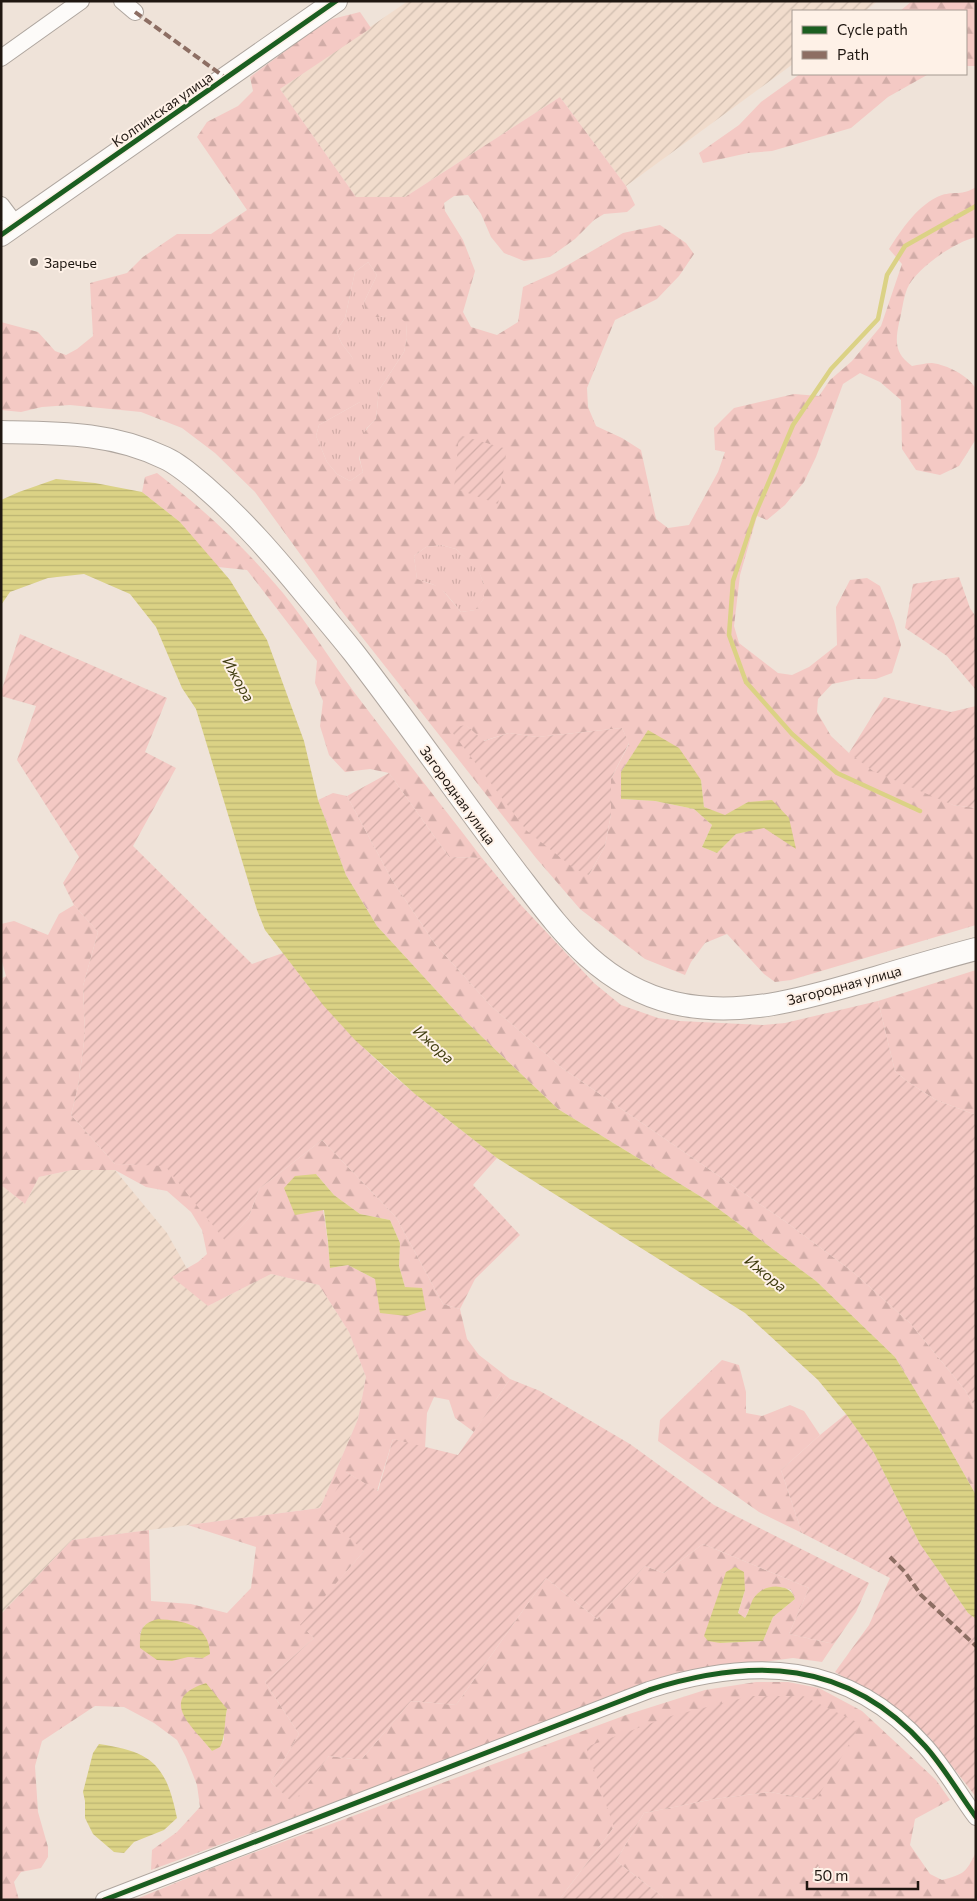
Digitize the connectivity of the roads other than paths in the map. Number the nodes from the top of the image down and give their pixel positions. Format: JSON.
{"nodes":[{"id":1,"x":81,"y":1,"type":"edge"},
{"id":2,"x":122,"y":1,"type":"edge"},
{"id":3,"x":336,"y":1,"type":"edge"},
{"id":4,"x":135,"y":12,"type":"dead end"},
{"id":5,"x":1,"y":58,"type":"edge"},
{"id":6,"x":1,"y":205,"type":"edge"},
{"id":7,"x":9,"y":230,"type":"edge"},
{"id":8,"x":1,"y":432,"type":"edge"},
{"id":9,"x":976,"y":949,"type":"edge"},
{"id":10,"x":976,"y":1817,"type":"edge"},
{"id":11,"x":104,"y":1900,"type":"edge"}],
"edges":[{"from":1,"to":5,"type":"street"},
{"from":2,"to":4,"type":"street"},
{"from":3,"to":7,"type":"main road","name":"Колпинская улица"},
{"from":6,"to":7,"type":"street"},
{"from":8,"to":9,"type":"main road","name":"Загородная улица"},
{"from":10,"to":11,"type":"street"}]}
